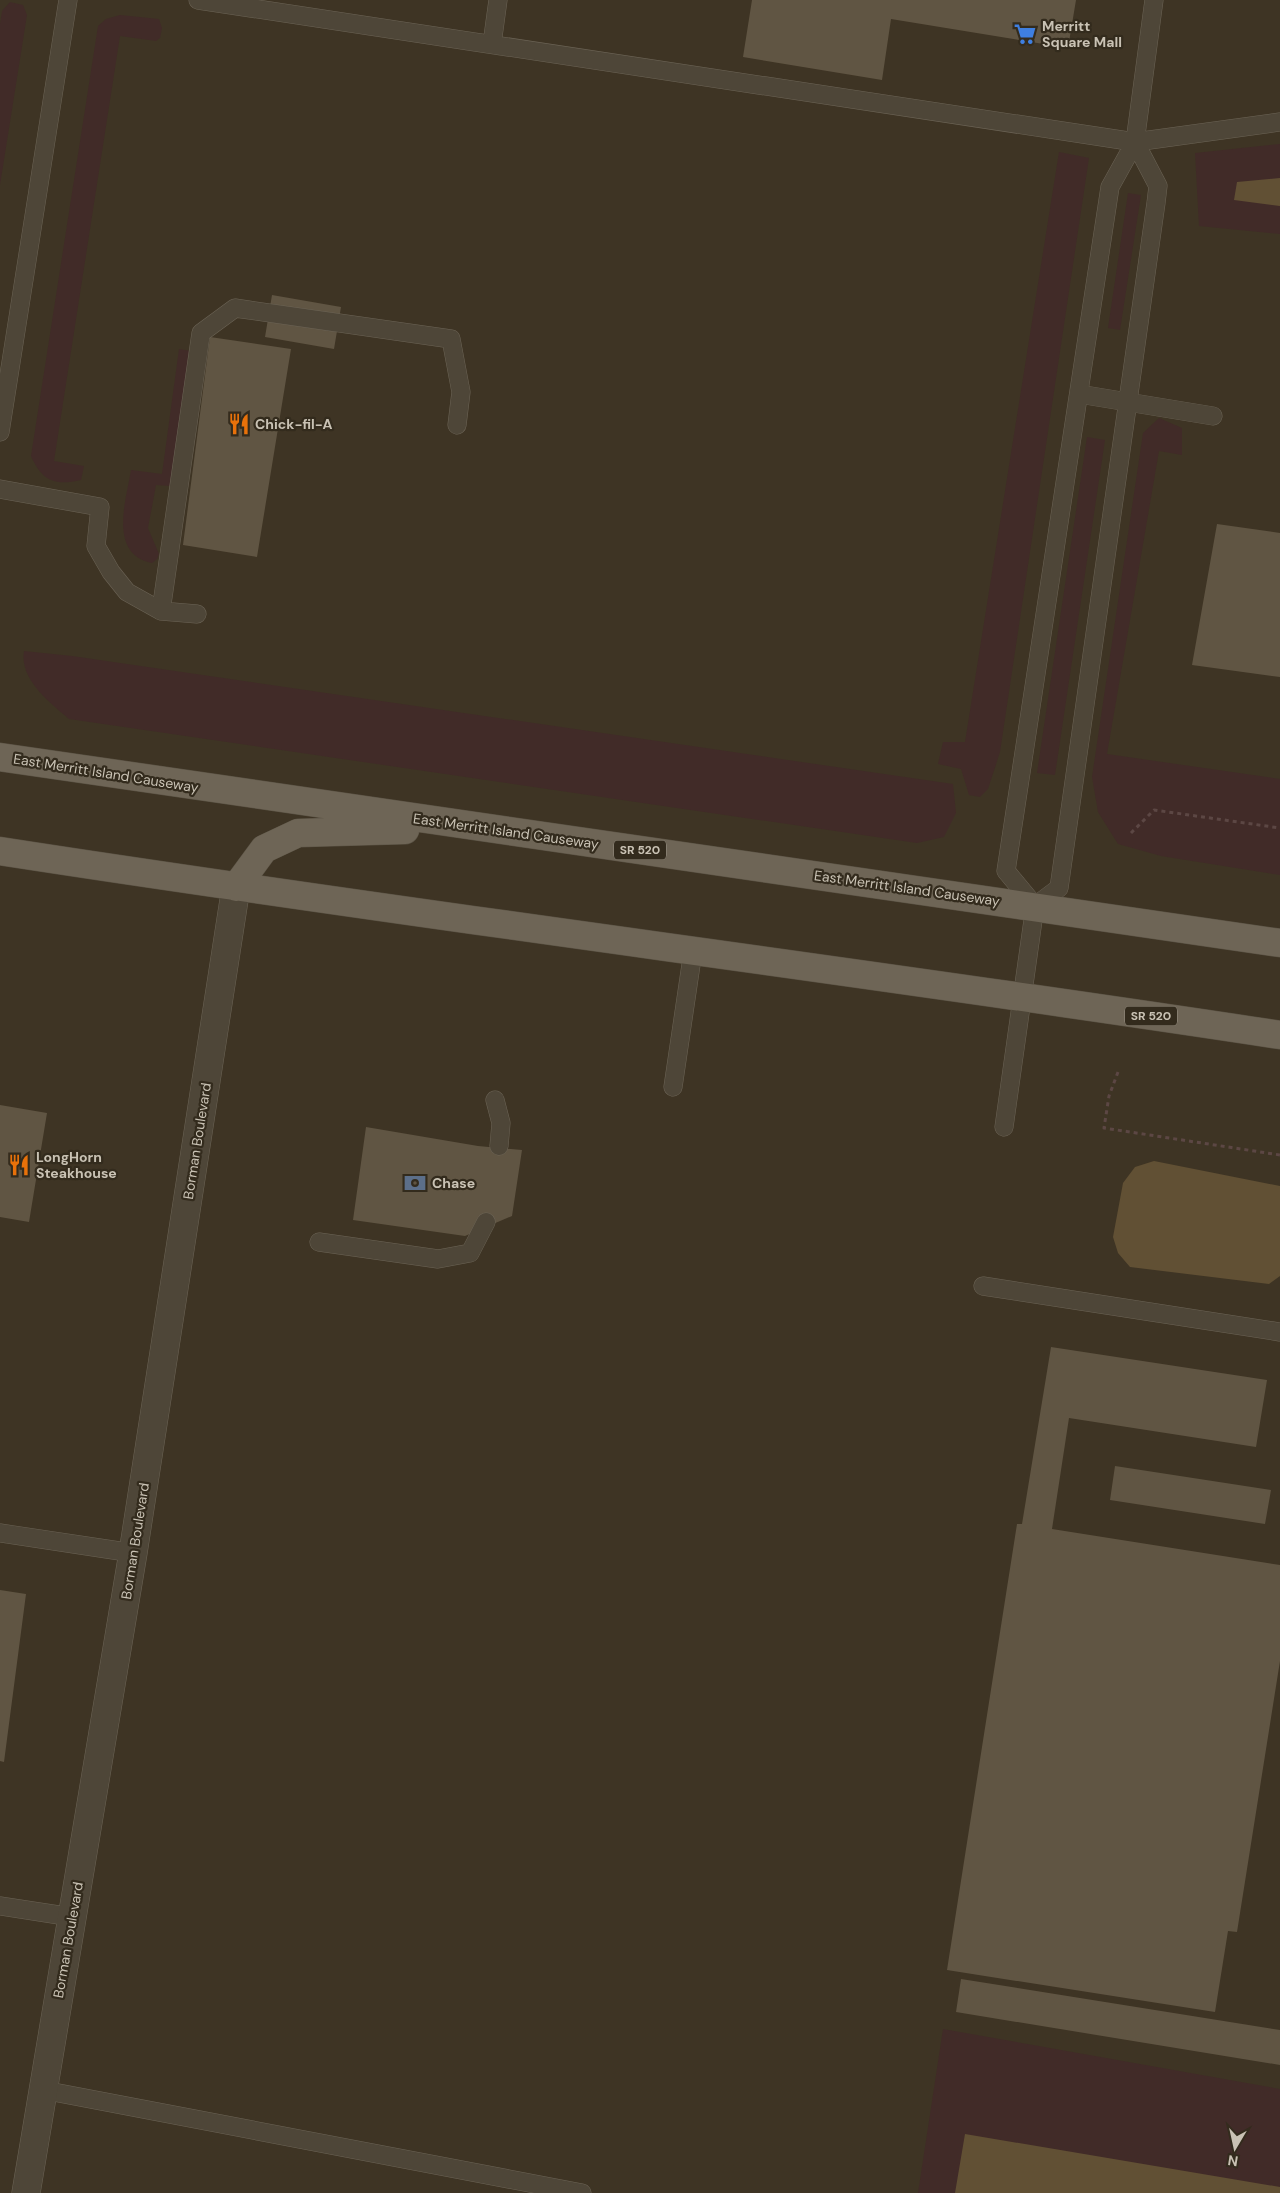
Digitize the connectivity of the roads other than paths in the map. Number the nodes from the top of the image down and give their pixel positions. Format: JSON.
{"nodes":[{"id":1,"x":68,"y":0,"type":"edge"},
{"id":2,"x":198,"y":0,"type":"edge"},
{"id":3,"x":498,"y":0,"type":"edge"},
{"id":4,"x":1154,"y":0,"type":"edge"},
{"id":5,"x":492,"y":44,"type":"junction"},
{"id":6,"x":1280,"y":122,"type":"edge"},
{"id":7,"x":1135,"y":142,"type":"junction"},
{"id":8,"x":1079,"y":394,"type":"junction"},
{"id":9,"x":1128,"y":401,"type":"junction"},
{"id":10,"x":1213,"y":416,"type":"dead end"},
{"id":11,"x":457,"y":424,"type":"dead end"},
{"id":12,"x":0,"y":432,"type":"edge"},
{"id":13,"x":0,"y":489,"type":"edge"},
{"id":14,"x":162,"y":611,"type":"junction"},
{"id":15,"x":197,"y":614,"type":"dead end"},
{"id":16,"x":0,"y":757,"type":"edge"},
{"id":17,"x":484,"y":828,"type":"junction"},
{"id":18,"x":0,"y":851,"type":"edge"},
{"id":19,"x":236,"y":887,"type":"junction"},
{"id":20,"x":1035,"y":906,"type":"junction"},
{"id":21,"x":1280,"y":943,"type":"edge"},
{"id":22,"x":693,"y":950,"type":"junction"},
{"id":23,"x":1022,"y":996,"type":"junction"},
{"id":24,"x":1280,"y":1036,"type":"edge"},
{"id":25,"x":672,"y":1087,"type":"dead end"},
{"id":26,"x":495,"y":1100,"type":"dead end"},
{"id":27,"x":1004,"y":1127,"type":"dead end"},
{"id":28,"x":499,"y":1146,"type":"dead end"},
{"id":29,"x":486,"y":1222,"type":"dead end"},
{"id":30,"x":319,"y":1242,"type":"dead end"},
{"id":31,"x":983,"y":1286,"type":"dead end"},
{"id":32,"x":1280,"y":1332,"type":"edge"},
{"id":33,"x":0,"y":1533,"type":"edge"},
{"id":34,"x":133,"y":1554,"type":"junction"},
{"id":35,"x":0,"y":1906,"type":"edge"},
{"id":36,"x":72,"y":1917,"type":"junction"},
{"id":37,"x":43,"y":2090,"type":"junction"},
{"id":38,"x":26,"y":2193,"type":"edge"},
{"id":39,"x":582,"y":2193,"type":"edge"}],
"edges":[{"from":1,"to":12,"type":"lane"},
{"from":2,"to":5,"type":"lane"},
{"from":3,"to":5,"type":"lane"},
{"from":4,"to":7,"type":"lane"},
{"from":5,"to":7,"type":"lane"},
{"from":6,"to":7,"type":"lane"},
{"from":7,"to":8,"type":"lane"},
{"from":7,"to":9,"type":"lane"},
{"from":8,"to":9,"type":"lane"},
{"from":8,"to":20,"type":"lane"},
{"from":9,"to":10,"type":"lane"},
{"from":9,"to":20,"type":"lane"},
{"from":11,"to":14,"type":"lane"},
{"from":13,"to":14,"type":"lane"},
{"from":14,"to":15,"type":"lane"},
{"from":16,"to":17,"type":"main road","name":"East Merritt Island Causeway","number":"SR 520"},
{"from":17,"to":19,"type":"main road"},
{"from":17,"to":20,"type":"main road","name":"East Merritt Island Causeway","number":"SR 520"},
{"from":18,"to":19,"type":"main road","number":"SR 520"},
{"from":19,"to":22,"type":"main road","number":"SR 520"},
{"from":19,"to":34,"type":"street","name":"Borman Boulevard"},
{"from":20,"to":21,"type":"main road","name":"East Merritt Island Causeway","number":"SR 520"},
{"from":20,"to":23,"type":"lane"},
{"from":22,"to":23,"type":"main road","number":"SR 520"},
{"from":22,"to":25,"type":"lane"},
{"from":23,"to":24,"type":"main road","number":"SR 520"},
{"from":23,"to":27,"type":"lane"},
{"from":26,"to":28,"type":"lane"},
{"from":29,"to":30,"type":"lane"},
{"from":31,"to":32,"type":"lane"},
{"from":33,"to":34,"type":"lane"},
{"from":34,"to":36,"type":"street","name":"Borman Boulevard"},
{"from":35,"to":36,"type":"lane"},
{"from":36,"to":37,"type":"street","name":"Borman Boulevard"},
{"from":37,"to":38,"type":"street","name":"Borman Boulevard"},
{"from":37,"to":39,"type":"lane"}]}
